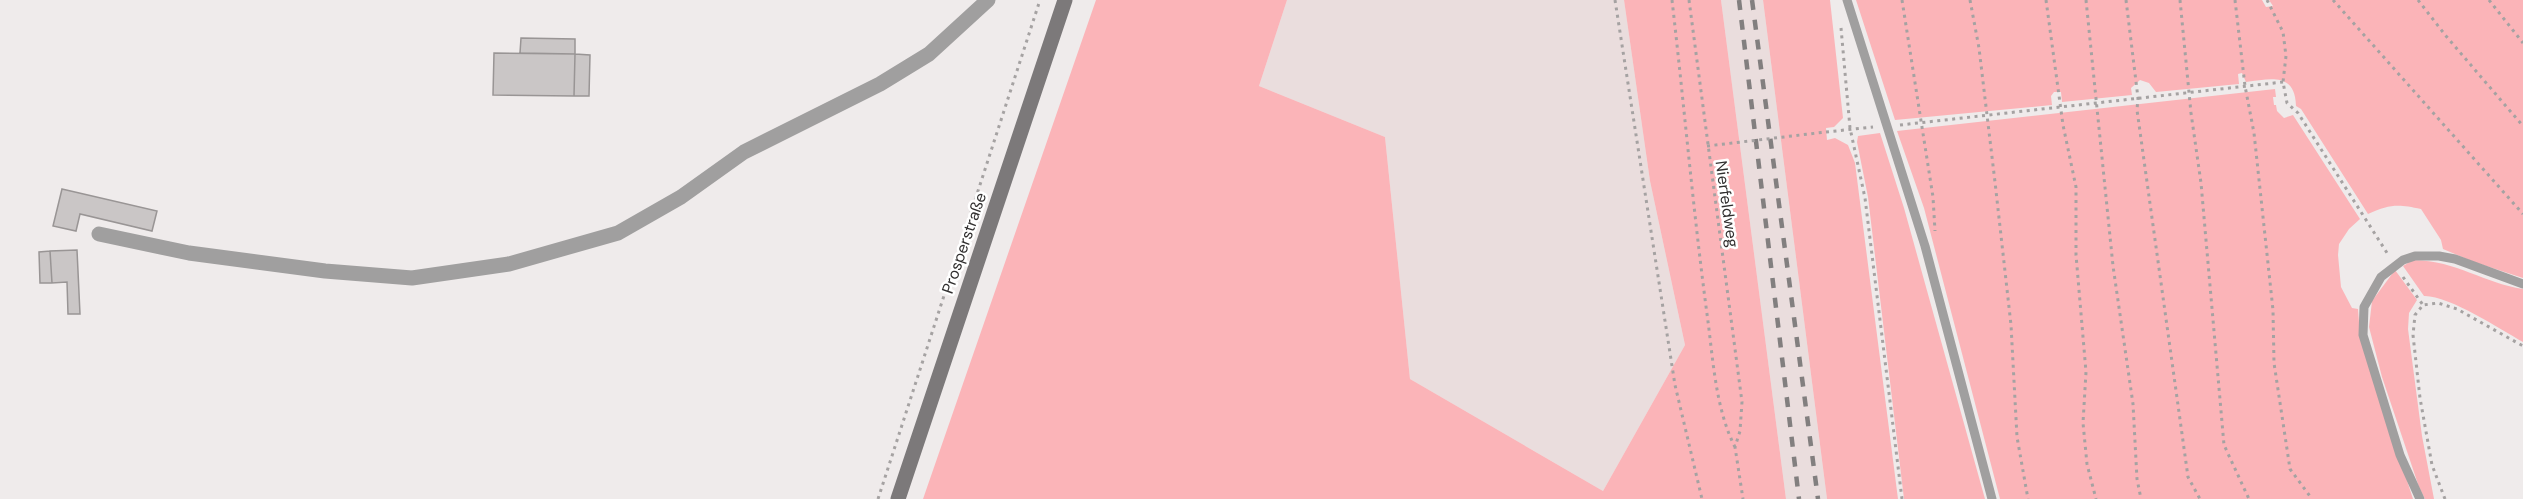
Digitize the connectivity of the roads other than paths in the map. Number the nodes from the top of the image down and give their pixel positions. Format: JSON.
{"nodes":[{"id":1,"x":988,"y":0,"type":"edge"},
{"id":2,"x":1065,"y":0,"type":"edge"},
{"id":3,"x":1847,"y":0,"type":"edge"},
{"id":4,"x":99,"y":234,"type":"dead end"},
{"id":5,"x":2523,"y":284,"type":"edge"},
{"id":6,"x":898,"y":499,"type":"edge"},
{"id":7,"x":1992,"y":499,"type":"edge"},
{"id":8,"x":2420,"y":499,"type":"edge"}],
"edges":[{"from":1,"to":4,"type":"street"},
{"from":2,"to":6,"type":"main road","name":"Prosperstraße"},
{"from":3,"to":7,"type":"lane"},
{"from":5,"to":8,"type":"lane"}]}
